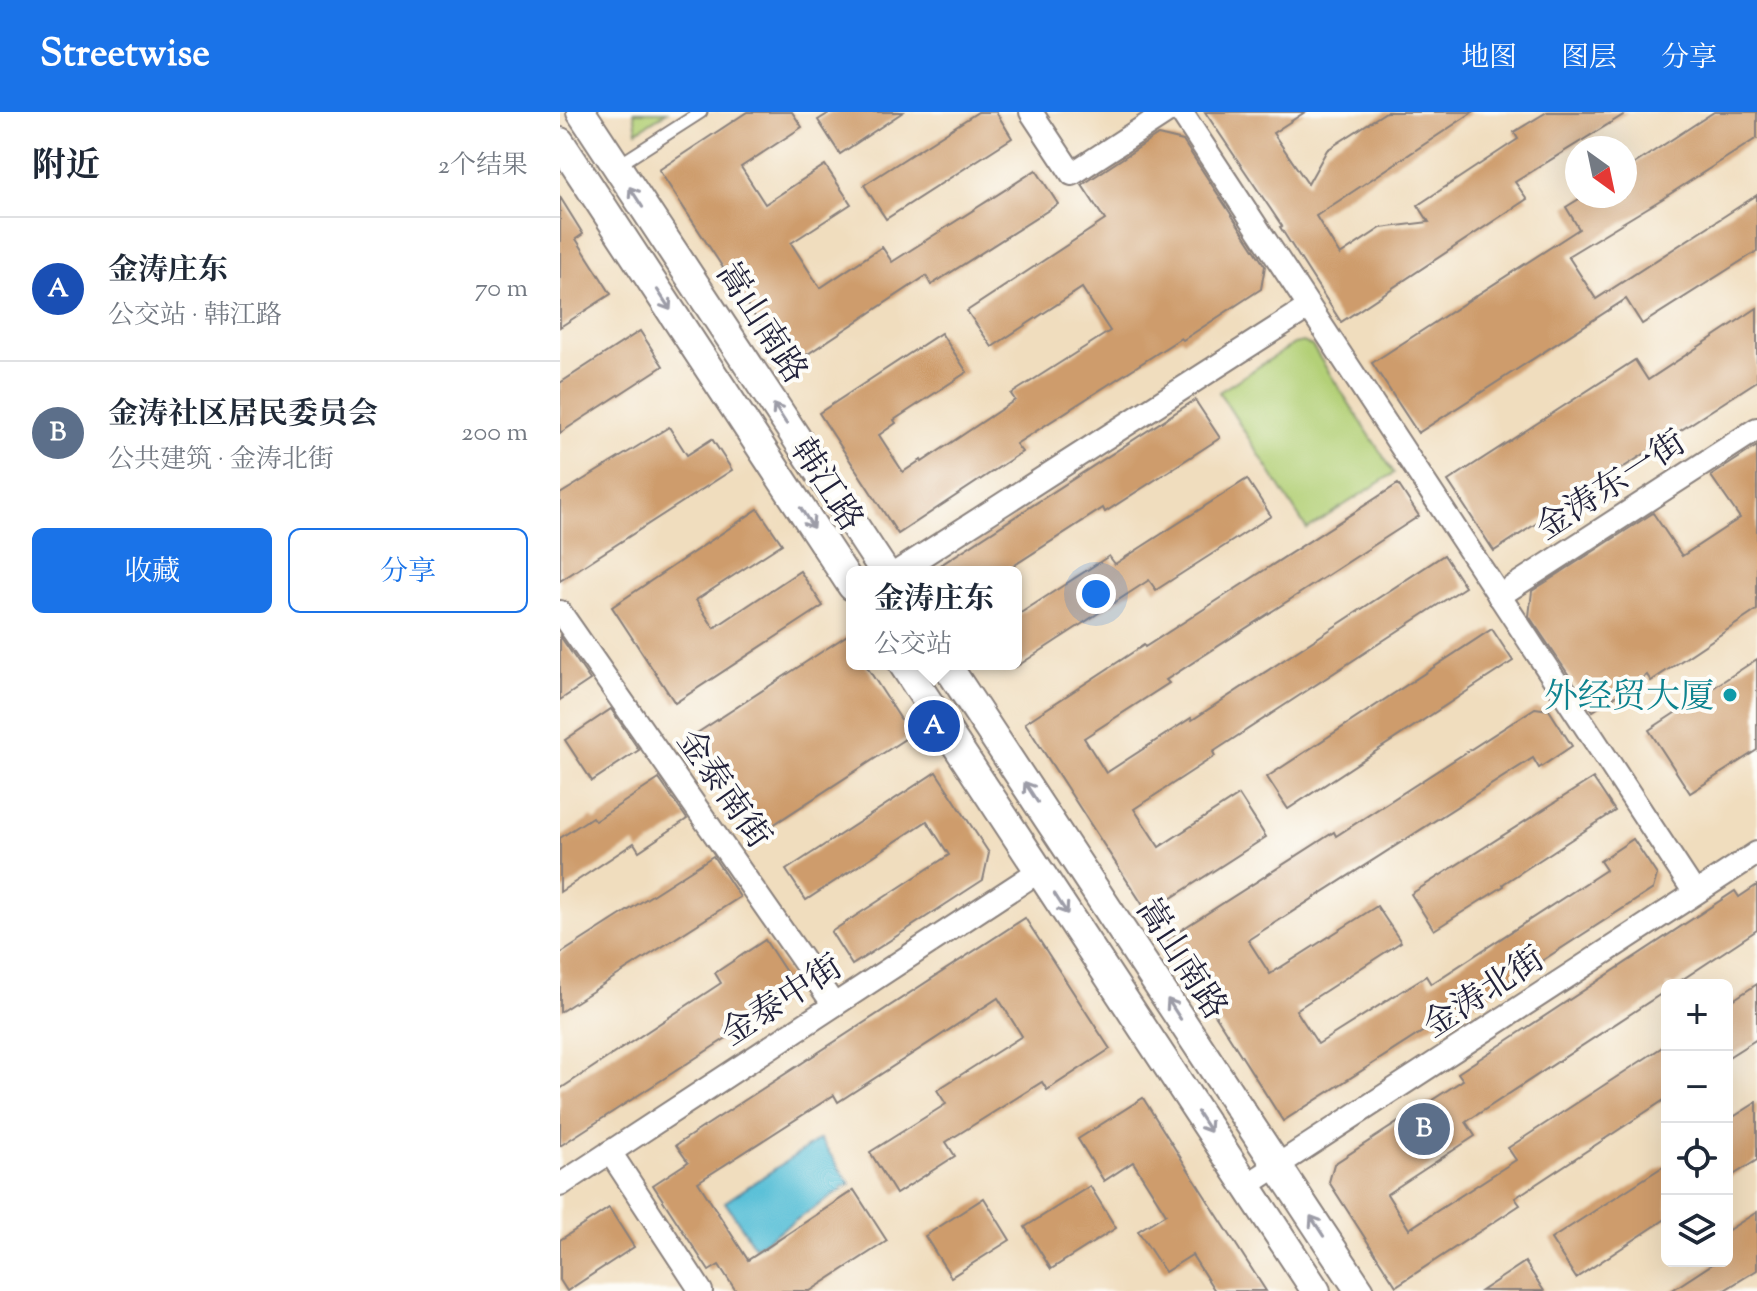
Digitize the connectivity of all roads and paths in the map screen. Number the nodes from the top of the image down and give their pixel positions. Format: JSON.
{"nodes":[{"id":1,"x":581,"y":112,"type":"edge"},
{"id":2,"x":701,"y":112,"type":"edge"},
{"id":3,"x":1031,"y":112,"type":"edge"},
{"id":4,"x":1167,"y":112,"type":"edge"},
{"id":5,"x":1181,"y":112,"type":"edge"},
{"id":6,"x":560,"y":142,"type":"edge"},
{"id":7,"x":616,"y":166,"type":"junction"},
{"id":8,"x":1309,"y":307,"type":"junction"},
{"id":9,"x":1757,"y":429,"type":"edge"},
{"id":10,"x":881,"y":566,"type":"edge"},
{"id":11,"x":906,"y":566,"type":"edge"},
{"id":12,"x":846,"y":577,"type":"edge"},
{"id":13,"x":1499,"y":596,"type":"junction"},
{"id":14,"x":560,"y":612,"type":"edge"},
{"id":15,"x":907,"y":670,"type":"edge"},
{"id":16,"x":950,"y":670,"type":"edge"},
{"id":17,"x":1757,"y":853,"type":"edge"},
{"id":18,"x":1039,"y":871,"type":"junction"},
{"id":19,"x":1695,"y":893,"type":"junction"},
{"id":20,"x":834,"y":1005,"type":"junction"},
{"id":21,"x":610,"y":1152,"type":"junction"},
{"id":22,"x":1277,"y":1165,"type":"junction"},
{"id":23,"x":560,"y":1185,"type":"edge"},
{"id":24,"x":1246,"y":1186,"type":"junction"},
{"id":25,"x":701,"y":1291,"type":"edge"},
{"id":26,"x":1316,"y":1291,"type":"edge"},
{"id":27,"x":1360,"y":1291,"type":"edge"}],
"edges":[{"from":1,"to":7,"type":"street","name":"嵩山南路"},
{"from":2,"to":7,"type":"lane"},
{"from":3,"to":4,"type":"street"},
{"from":5,"to":8,"type":"street"},
{"from":6,"to":12,"type":"street","name":"韩江路","one_way":true},
{"from":10,"to":7,"type":"street","name":"嵩山南路","one_way":true},
{"from":8,"to":11,"type":"street"},
{"from":8,"to":13,"type":"street"},
{"from":9,"to":13,"type":"street","name":"金涛东一街"},
{"from":13,"to":19,"type":"street"},
{"from":14,"to":20,"type":"street","name":"金泰南街"},
{"from":15,"to":18,"type":"street"},
{"from":22,"to":16,"type":"street","name":"嵩山南路","one_way":true},
{"from":17,"to":19,"type":"street","name":"金涛北街"},
{"from":18,"to":20,"type":"street","name":"金泰中街"},
{"from":18,"to":24,"type":"street","one_way":true},
{"from":19,"to":22,"type":"street","name":"金涛北街"},
{"from":20,"to":21,"type":"street","name":"金泰中街"},
{"from":21,"to":23,"type":"street","name":"金泰中街"},
{"from":21,"to":25,"type":"street"},
{"from":22,"to":24,"type":"street","name":"金涛北街"},
{"from":27,"to":22,"type":"street","name":"嵩山南路","one_way":true},
{"from":24,"to":26,"type":"street"}]}
